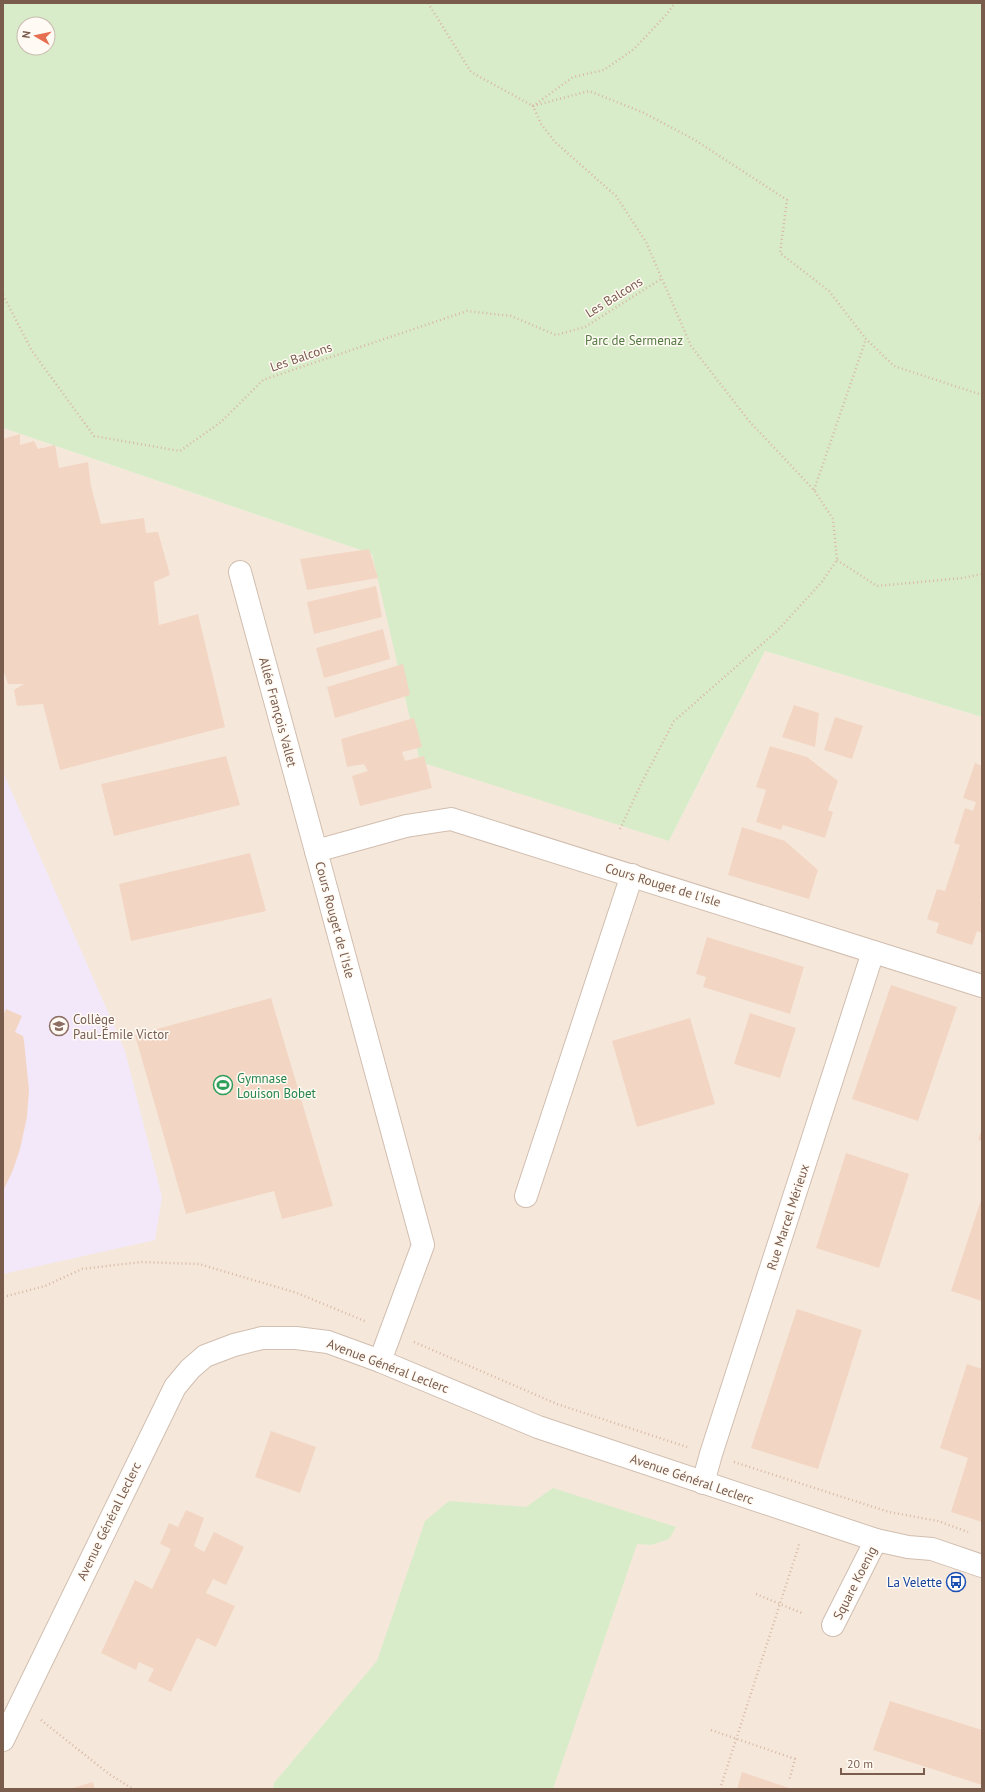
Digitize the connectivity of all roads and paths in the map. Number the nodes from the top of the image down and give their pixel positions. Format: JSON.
{"nodes":[{"id":1,"x":428,"y":3,"type":"edge"},
{"id":2,"x":675,"y":3,"type":"edge"},
{"id":3,"x":533,"y":106,"type":"junction"},
{"id":4,"x":660,"y":279,"type":"junction"},
{"id":5,"x":3,"y":295,"type":"edge"},
{"id":6,"x":866,"y":339,"type":"junction"},
{"id":7,"x":982,"y":395,"type":"edge"},
{"id":8,"x":814,"y":490,"type":"junction"},
{"id":9,"x":837,"y":560,"type":"junction"},
{"id":10,"x":240,"y":572,"type":"dead end"},
{"id":11,"x":982,"y":574,"type":"edge"},
{"id":12,"x":620,"y":829,"type":"dead end"},
{"id":13,"x":316,"y":851,"type":"junction"},
{"id":14,"x":632,"y":875,"type":"junction"},
{"id":15,"x":873,"y":952,"type":"junction"},
{"id":16,"x":982,"y":986,"type":"edge"},
{"id":17,"x":526,"y":1196,"type":"dead end"},
{"id":18,"x":3,"y":1297,"type":"edge"},
{"id":19,"x":391,"y":1332,"type":"junction"},
{"id":20,"x":380,"y":1361,"type":"junction"},
{"id":21,"x":711,"y":1454,"type":"junction"},
{"id":22,"x":703,"y":1483,"type":"junction"},
{"id":23,"x":808,"y":1518,"type":"junction"},
{"id":24,"x":975,"y":1534,"type":"dead end"},
{"id":25,"x":876,"y":1540,"type":"junction"},
{"id":26,"x":982,"y":1566,"type":"edge"},
{"id":27,"x":756,"y":1594,"type":"dead end"},
{"id":28,"x":780,"y":1604,"type":"junction"},
{"id":29,"x":804,"y":1614,"type":"dead end"},
{"id":30,"x":833,"y":1625,"type":"dead end"},
{"id":31,"x":19,"y":1708,"type":"junction"},
{"id":32,"x":711,"y":1730,"type":"dead end"},
{"id":33,"x":736,"y":1739,"type":"junction"},
{"id":34,"x":3,"y":1740,"type":"edge"},
{"id":35,"x":788,"y":1781,"type":"dead end"},
{"id":36,"x":133,"y":1789,"type":"edge"},
{"id":37,"x":720,"y":1789,"type":"edge"}],
"edges":[{"from":1,"to":3,"type":"path"},
{"from":2,"to":3,"type":"path"},
{"from":3,"to":4,"type":"path"},
{"from":3,"to":6,"type":"path"},
{"from":4,"to":5,"type":"path","name":"Les Balcons"},
{"from":4,"to":8,"type":"path"},
{"from":6,"to":7,"type":"path"},
{"from":6,"to":8,"type":"path"},
{"from":8,"to":9,"type":"path"},
{"from":9,"to":11,"type":"path"},
{"from":9,"to":12,"type":"path"},
{"from":10,"to":13,"type":"street","name":"Allée François Vallet"},
{"from":13,"to":14,"type":"street","name":"Cours Rouget de l'Isle"},
{"from":13,"to":19,"type":"street","name":"Cours Rouget de l'Isle"},
{"from":14,"to":15,"type":"street","name":"Cours Rouget de l'Isle"},
{"from":14,"to":17,"type":"street"},
{"from":15,"to":16,"type":"street","name":"Cours Rouget de l'Isle"},
{"from":15,"to":21,"type":"street","name":"Rue Marcel Mérieux"},
{"from":18,"to":19,"type":"path"},
{"from":19,"to":20,"type":"street","name":"Cours Rouget de l'Isle"},
{"from":19,"to":21,"type":"path"},
{"from":20,"to":22,"type":"street","name":"Avenue Général Leclerc"},
{"from":20,"to":31,"type":"street","name":"Avenue Général Leclerc"},
{"from":21,"to":22,"type":"street","name":"Rue Marcel Mérieux"},
{"from":21,"to":24,"type":"path"},
{"from":22,"to":23,"type":"street","name":"Avenue Général Leclerc"},
{"from":23,"to":25,"type":"street","name":"Avenue Général Leclerc"},
{"from":23,"to":28,"type":"path"},
{"from":25,"to":26,"type":"street","name":"Avenue Général Leclerc"},
{"from":25,"to":30,"type":"street","name":"Square Koenig"},
{"from":27,"to":28,"type":"path"},
{"from":28,"to":29,"type":"path"},
{"from":28,"to":33,"type":"path"},
{"from":31,"to":34,"type":"street","name":"Avenue Général Leclerc"},
{"from":31,"to":36,"type":"path"},
{"from":32,"to":33,"type":"path"},
{"from":33,"to":35,"type":"path"},
{"from":33,"to":37,"type":"path"}]}
